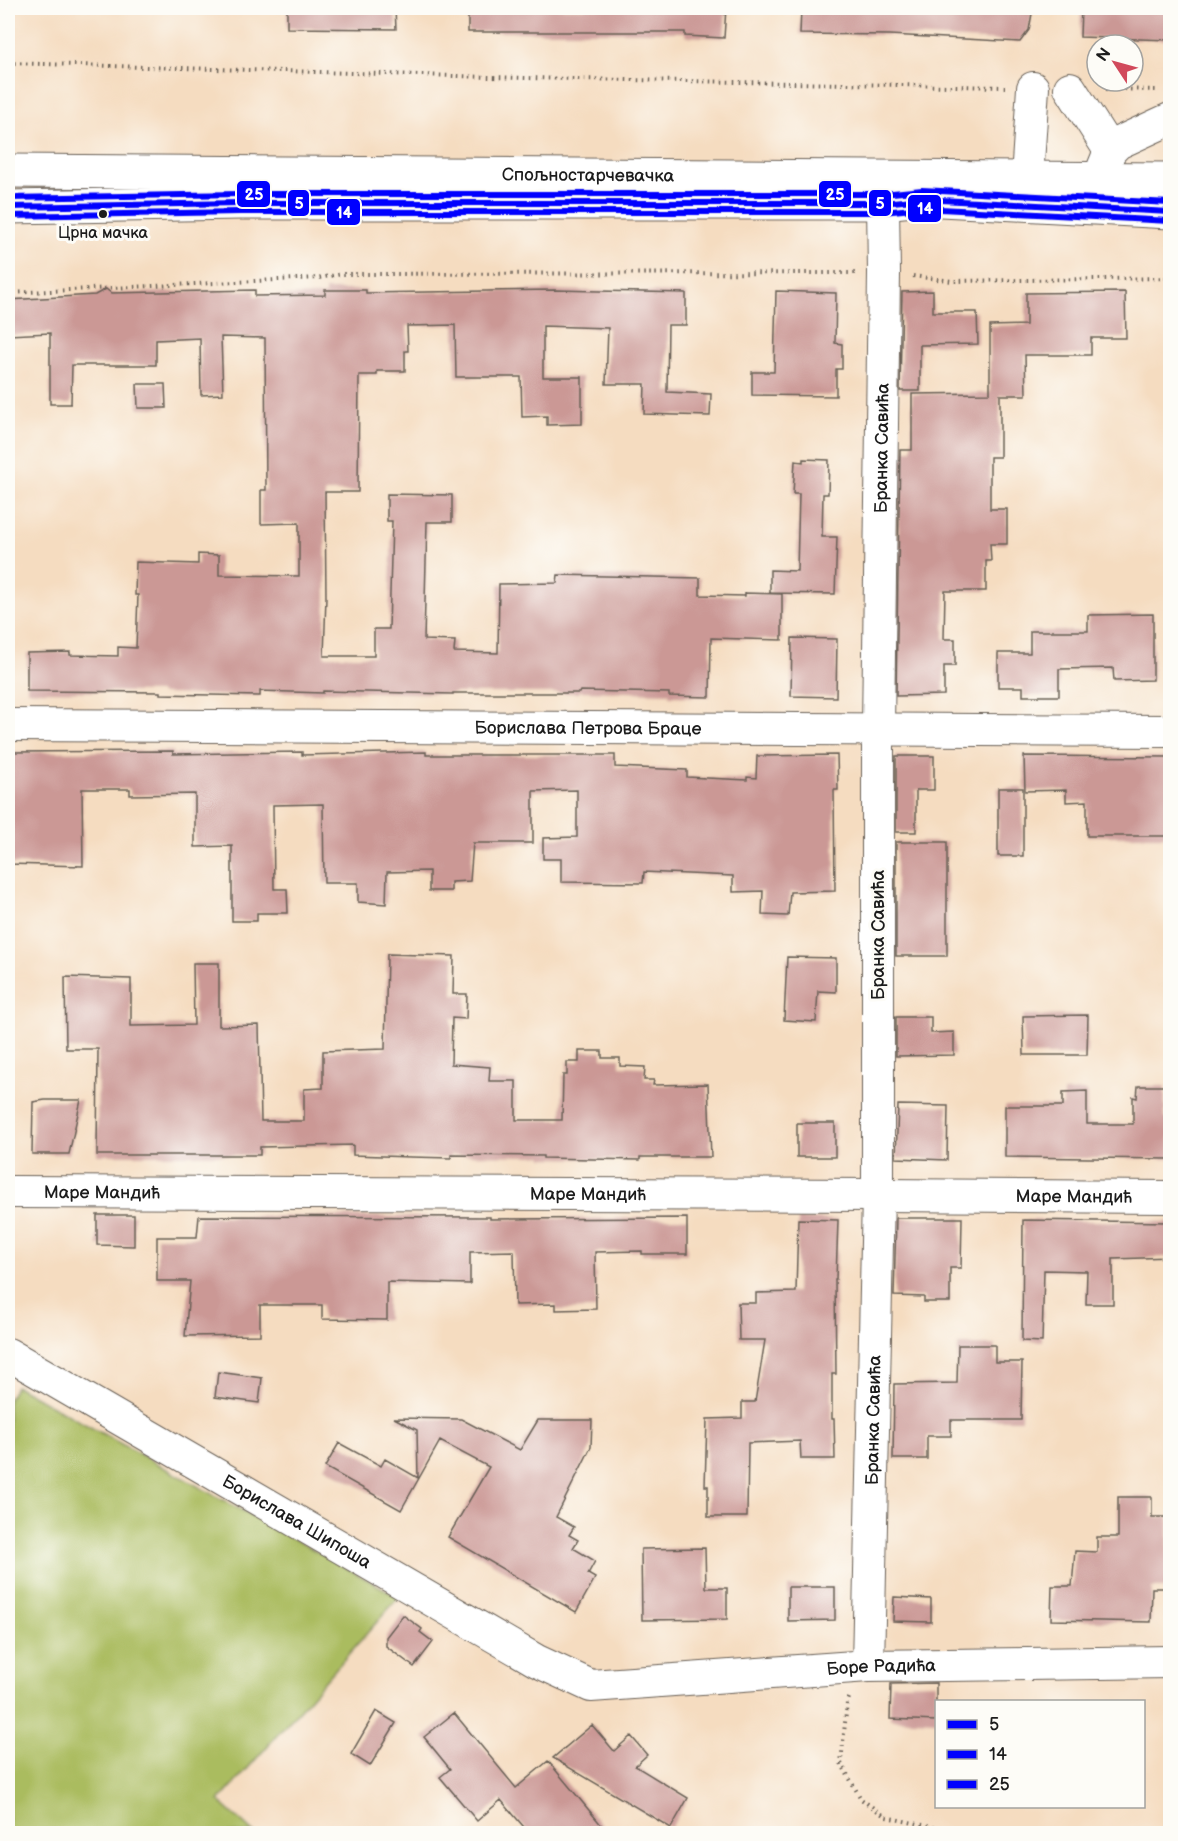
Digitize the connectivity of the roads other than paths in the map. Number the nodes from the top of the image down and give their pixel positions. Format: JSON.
{"nodes":[{"id":1,"x":1033,"y":88,"type":"road end"},
{"id":2,"x":1070,"y":88,"type":"road end"},
{"id":3,"x":1170,"y":119,"type":"edge"},
{"id":4,"x":1105,"y":164,"type":"junction"},
{"id":5,"x":8,"y":171,"type":"edge"},
{"id":6,"x":1027,"y":178,"type":"junction"},
{"id":7,"x":1170,"y":179,"type":"edge"},
{"id":8,"x":883,"y":203,"type":"junction"},
{"id":9,"x":8,"y":207,"type":"edge"},
{"id":10,"x":1170,"y":212,"type":"edge"},
{"id":11,"x":8,"y":725,"type":"edge"},
{"id":12,"x":878,"y":729,"type":"junction"},
{"id":13,"x":1170,"y":731,"type":"edge"},
{"id":14,"x":8,"y":1192,"type":"edge"},
{"id":15,"x":878,"y":1195,"type":"junction"},
{"id":16,"x":1170,"y":1197,"type":"edge"},
{"id":17,"x":8,"y":1354,"type":"edge"},
{"id":18,"x":1170,"y":1662,"type":"edge"},
{"id":19,"x":868,"y":1666,"type":"junction"},
{"id":20,"x":591,"y":1686,"type":"joint"}],
"edges":[{"from":1,"to":6,"type":"street"},
{"from":2,"to":4,"type":"street"},
{"from":3,"to":4,"type":"street"},
{"from":4,"to":6,"type":"street","name":"Спољностарчевачка"},
{"from":4,"to":7,"type":"street","name":"Спољностарчевачка"},
{"from":5,"to":6,"type":"street","name":"Спољностарчевачка"},
{"from":8,"to":9,"type":"street","name":"Спољностарчевачка"},
{"from":8,"to":10,"type":"street","name":"Спољностарчевачка"},
{"from":8,"to":12,"type":"street","name":"Бранка Савића"},
{"from":11,"to":12,"type":"street","name":"Борислава Петрова Браце"},
{"from":12,"to":13,"type":"street","name":"Борислава Петрова Браце"},
{"from":12,"to":15,"type":"street","name":"Бранка Савића"},
{"from":14,"to":15,"type":"street","name":"Маре Мандић"},
{"from":15,"to":16,"type":"street","name":"Маре Мандић"},
{"from":15,"to":19,"type":"street","name":"Бранка Савића"},
{"from":17,"to":20,"type":"street","name":"Борислава Шипоша"},
{"from":18,"to":19,"type":"street","name":"Боре Радића"},
{"from":19,"to":20,"type":"street","name":"Боре Радића"}]}
